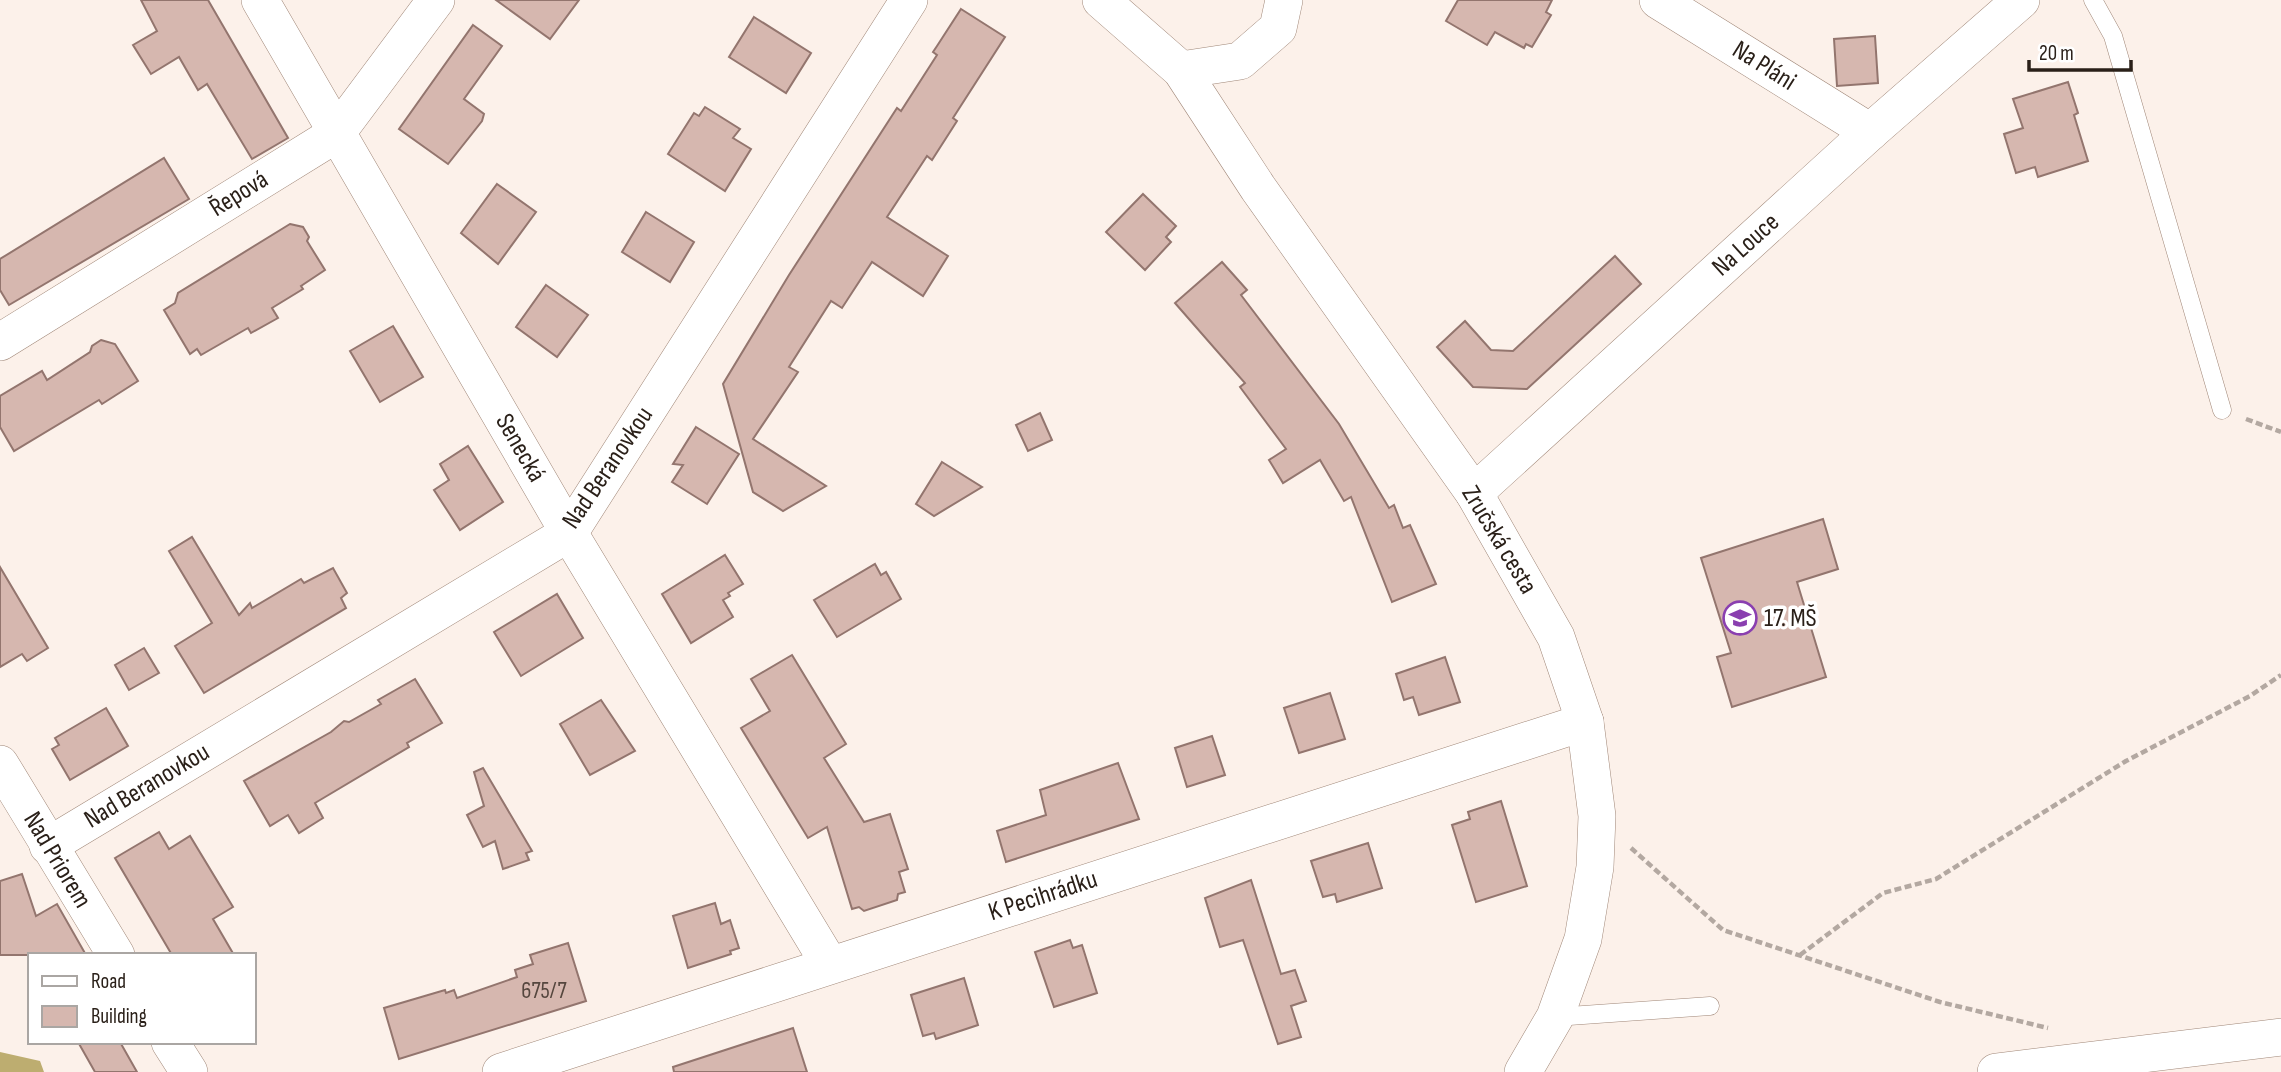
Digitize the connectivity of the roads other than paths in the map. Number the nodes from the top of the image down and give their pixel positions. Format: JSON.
{"nodes":[{"id":1,"x":260,"y":0,"type":"edge"},
{"id":2,"x":436,"y":0,"type":"edge"},
{"id":3,"x":909,"y":0,"type":"edge"},
{"id":4,"x":1101,"y":0,"type":"edge"},
{"id":5,"x":1284,"y":0,"type":"edge"},
{"id":6,"x":1658,"y":0,"type":"edge"},
{"id":7,"x":2021,"y":0,"type":"edge"},
{"id":8,"x":2093,"y":0,"type":"edge"},
{"id":9,"x":1181,"y":70,"type":"junction"},
{"id":10,"x":1870,"y":132,"type":"junction"},
{"id":11,"x":336,"y":134,"type":"junction"},
{"id":12,"x":0,"y":342,"type":"edge"},
{"id":13,"x":2222,"y":410,"type":"road end"},
{"id":14,"x":1474,"y":493,"type":"junction"},
{"id":15,"x":569,"y":533,"type":"junction"},
{"id":16,"x":1585,"y":722,"type":"junction"},
{"id":17,"x":0,"y":764,"type":"edge"},
{"id":18,"x":48,"y":846,"type":"junction"},
{"id":19,"x":115,"y":953,"type":"edge"},
{"id":20,"x":830,"y":965,"type":"junction"},
{"id":21,"x":1710,"y":1006,"type":"dead end"},
{"id":22,"x":1555,"y":1017,"type":"junction"},
{"id":23,"x":2281,"y":1037,"type":"edge"},
{"id":24,"x":171,"y":1044,"type":"edge"},
{"id":25,"x":189,"y":1072,"type":"edge"},
{"id":26,"x":501,"y":1072,"type":"edge"},
{"id":27,"x":1523,"y":1072,"type":"edge"},
{"id":28,"x":1996,"y":1072,"type":"edge"}],
"edges":[{"from":1,"to":11,"type":"street","name":"Senecká"},
{"from":2,"to":11,"type":"street","name":"Řepová"},
{"from":3,"to":15,"type":"street","name":"Nad Beranovkou"},
{"from":4,"to":9,"type":"street","name":"Zručská cesta"},
{"from":5,"to":9,"type":"street"},
{"from":6,"to":10,"type":"street","name":"Na Pláni"},
{"from":7,"to":10,"type":"street","name":"Na Louce"},
{"from":8,"to":13,"type":"lane"},
{"from":9,"to":14,"type":"street","name":"Zručská cesta"},
{"from":10,"to":14,"type":"street","name":"Na Louce"},
{"from":11,"to":12,"type":"street","name":"Řepová"},
{"from":11,"to":15,"type":"street","name":"Senecká"},
{"from":14,"to":16,"type":"street","name":"Zručská cesta"},
{"from":15,"to":18,"type":"street","name":"Nad Beranovkou"},
{"from":15,"to":20,"type":"street","name":"Senecká"},
{"from":16,"to":20,"type":"street","name":"K Pecihrádku"},
{"from":16,"to":22,"type":"street","name":"Zručská cesta"},
{"from":17,"to":18,"type":"street","name":"Nad Priorem"},
{"from":18,"to":19,"type":"street","name":"Nad Priorem"},
{"from":20,"to":26,"type":"street","name":"K Pecihrádku"},
{"from":21,"to":22,"type":"lane"},
{"from":22,"to":27,"type":"street","name":"Zručská cesta"},
{"from":23,"to":28,"type":"street"},
{"from":24,"to":25,"type":"street"}]}
